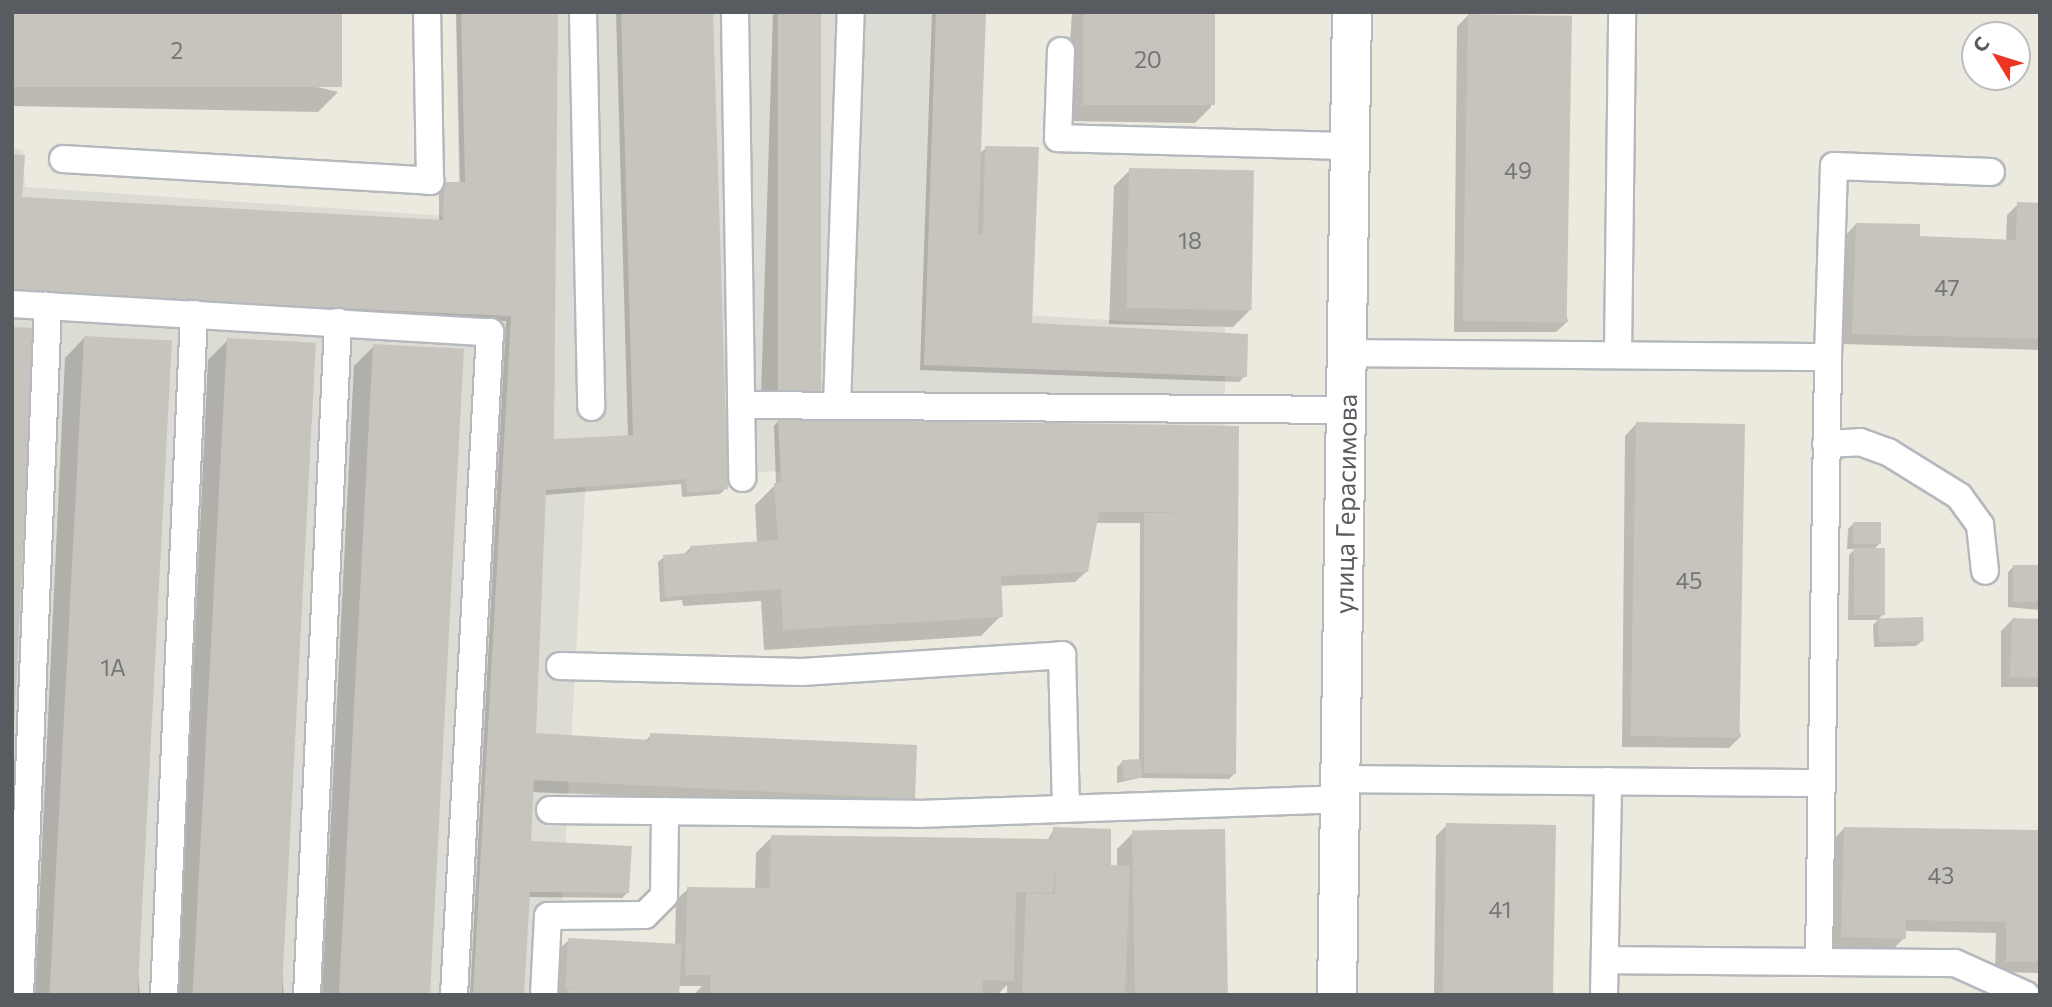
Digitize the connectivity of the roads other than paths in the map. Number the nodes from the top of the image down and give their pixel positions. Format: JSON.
{"nodes":[{"id":1,"x":427,"y":12,"type":"edge"},
{"id":2,"x":583,"y":12,"type":"edge"},
{"id":3,"x":735,"y":12,"type":"edge"},
{"id":4,"x":850,"y":12,"type":"edge"},
{"id":5,"x":1352,"y":12,"type":"edge"},
{"id":6,"x":1622,"y":12,"type":"edge"},
{"id":7,"x":1061,"y":51,"type":"dead end"},
{"id":8,"x":1350,"y":146,"type":"junction"},
{"id":9,"x":63,"y":159,"type":"dead end"},
{"id":10,"x":1991,"y":172,"type":"dead end"},
{"id":11,"x":12,"y":304,"type":"edge"},
{"id":12,"x":48,"y":306,"type":"junction"},
{"id":13,"x":194,"y":314,"type":"junction"},
{"id":14,"x":338,"y":322,"type":"junction"},
{"id":15,"x":1347,"y":353,"type":"junction"},
{"id":16,"x":1618,"y":354,"type":"junction"},
{"id":17,"x":1828,"y":357,"type":"junction"},
{"id":18,"x":741,"y":405,"type":"junction"},
{"id":19,"x":836,"y":405,"type":"junction"},
{"id":20,"x":591,"y":407,"type":"dead end"},
{"id":21,"x":1346,"y":410,"type":"junction"},
{"id":22,"x":1826,"y":444,"type":"junction"},
{"id":23,"x":742,"y":478,"type":"dead end"},
{"id":24,"x":1984,"y":571,"type":"dead end"},
{"id":25,"x":560,"y":666,"type":"dead end"},
{"id":26,"x":1608,"y":781,"type":"junction"},
{"id":27,"x":1822,"y":783,"type":"junction"},
{"id":28,"x":1340,"y":789,"type":"junction"},
{"id":29,"x":1066,"y":808,"type":"junction"},
{"id":30,"x":550,"y":810,"type":"dead end"},
{"id":31,"x":665,"y":811,"type":"junction"},
{"id":32,"x":1605,"y":960,"type":"junction"},
{"id":33,"x":1819,"y":960,"type":"junction"},
{"id":34,"x":20,"y":995,"type":"edge"},
{"id":35,"x":164,"y":995,"type":"edge"},
{"id":36,"x":307,"y":995,"type":"edge"},
{"id":37,"x":454,"y":995,"type":"edge"},
{"id":38,"x":544,"y":995,"type":"edge"},
{"id":39,"x":1337,"y":995,"type":"edge"},
{"id":40,"x":1604,"y":995,"type":"edge"},
{"id":41,"x":2026,"y":995,"type":"edge"}],
"edges":[{"from":1,"to":9,"type":"lane"},
{"from":2,"to":20,"type":"lane"},
{"from":3,"to":18,"type":"lane"},
{"from":4,"to":19,"type":"lane"},
{"from":5,"to":8,"type":"street","name":"улица Герасимова"},
{"from":6,"to":16,"type":"lane"},
{"from":7,"to":8,"type":"lane"},
{"from":8,"to":15,"type":"street","name":"улица Герасимова"},
{"from":10,"to":17,"type":"lane"},
{"from":11,"to":12,"type":"lane"},
{"from":12,"to":13,"type":"lane"},
{"from":12,"to":34,"type":"lane"},
{"from":13,"to":14,"type":"lane"},
{"from":13,"to":35,"type":"lane"},
{"from":14,"to":36,"type":"lane"},
{"from":14,"to":37,"type":"lane"},
{"from":15,"to":16,"type":"lane"},
{"from":15,"to":21,"type":"street","name":"улица Герасимова"},
{"from":16,"to":17,"type":"lane"},
{"from":17,"to":22,"type":"lane"},
{"from":18,"to":19,"type":"lane"},
{"from":18,"to":23,"type":"lane"},
{"from":19,"to":21,"type":"lane"},
{"from":21,"to":28,"type":"street","name":"улица Герасимова"},
{"from":22,"to":24,"type":"lane"},
{"from":22,"to":27,"type":"lane"},
{"from":25,"to":29,"type":"lane"},
{"from":26,"to":27,"type":"lane"},
{"from":26,"to":28,"type":"lane"},
{"from":26,"to":32,"type":"lane"},
{"from":27,"to":33,"type":"lane"},
{"from":28,"to":29,"type":"lane"},
{"from":28,"to":39,"type":"street","name":"улица Герасимова"},
{"from":29,"to":31,"type":"lane"},
{"from":30,"to":31,"type":"lane"},
{"from":31,"to":38,"type":"lane"},
{"from":32,"to":33,"type":"lane"},
{"from":32,"to":40,"type":"lane"},
{"from":33,"to":41,"type":"lane"}]}
